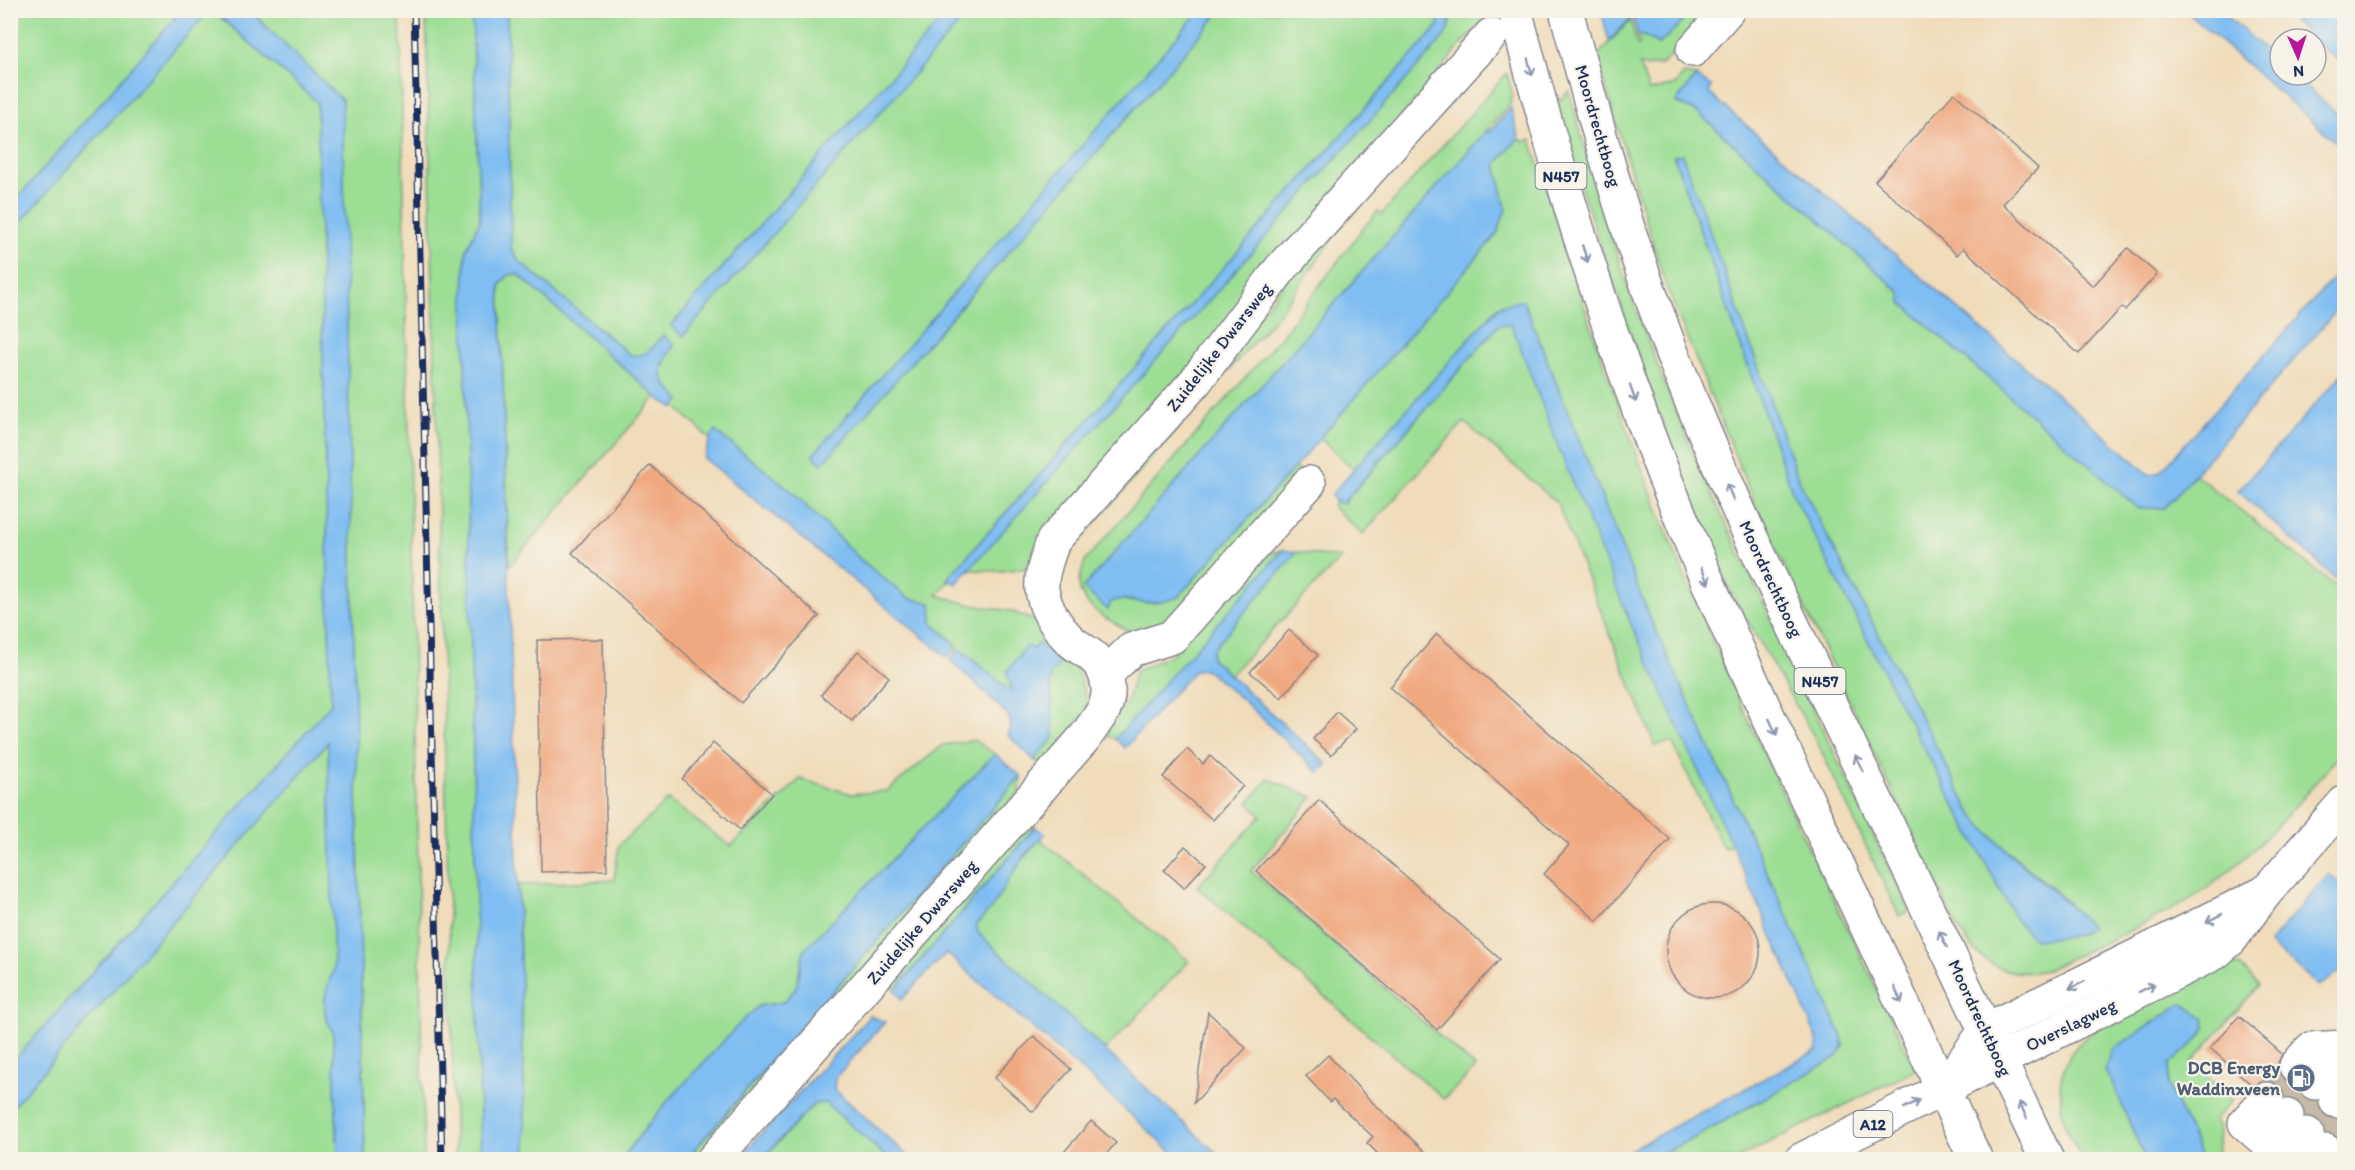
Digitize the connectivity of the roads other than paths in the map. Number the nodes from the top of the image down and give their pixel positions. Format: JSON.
{"nodes":[{"id":1,"x":1515,"y":10,"type":"edge"},
{"id":2,"x":1566,"y":10,"type":"edge"},
{"id":3,"x":1728,"y":10,"type":"edge"},
{"id":4,"x":1491,"y":35,"type":"dead end"},
{"id":5,"x":1693,"y":50,"type":"dead end"},
{"id":6,"x":1309,"y":483,"type":"dead end"},
{"id":7,"x":1106,"y":674,"type":"junction"},
{"id":8,"x":2344,"y":803,"type":"edge"},
{"id":9,"x":2266,"y":892,"type":"junction"},
{"id":10,"x":1986,"y":1030,"type":"junction"},
{"id":11,"x":2344,"y":1047,"type":"edge"},
{"id":12,"x":2000,"y":1060,"type":"junction"},
{"id":13,"x":2344,"y":1060,"type":"edge"},
{"id":14,"x":2323,"y":1086,"type":"edge"},
{"id":15,"x":1943,"y":1089,"type":"junction"},
{"id":16,"x":2301,"y":1132,"type":"edge"},
{"id":17,"x":2279,"y":1152,"type":"edge"},
{"id":18,"x":713,"y":1160,"type":"edge"},
{"id":19,"x":1801,"y":1160,"type":"edge"},
{"id":20,"x":1976,"y":1160,"type":"edge"},
{"id":21,"x":2047,"y":1160,"type":"edge"}],
"edges":[{"from":1,"to":15,"type":"main road","number":"N457","one_way":true},
{"from":10,"to":2,"type":"main road","name":"Moordrechtboog","number":"N457","one_way":true},
{"from":3,"to":5,"type":"main road"},
{"from":4,"to":7,"type":"main road","name":"Zuidelijke Dwarsweg"},
{"from":6,"to":7,"type":"main road"},
{"from":7,"to":18,"type":"main road","name":"Zuidelijke Dwarsweg"},
{"from":8,"to":9,"type":"main road","name":"Overslagweg"},
{"from":9,"to":10,"type":"main road","name":"Overslagweg","one_way":true},
{"from":12,"to":9,"type":"main road","name":"Overslagweg","one_way":true},
{"from":10,"to":12,"type":"main road","name":"Moordrechtboog","number":"N457"},
{"from":10,"to":15,"type":"main road","name":"Overslagweg"},
{"from":11,"to":14,"type":"main road"},
{"from":12,"to":15,"type":"main road","name":"Overslagweg"},
{"from":21,"to":12,"type":"main road","name":"Moordrechtboog","number":"N457","one_way":true},
{"from":13,"to":14,"type":"main road"},
{"from":19,"to":15,"type":"main road","number":"A12","one_way":true},
{"from":15,"to":20,"type":"main road","number":"N457"},
{"from":16,"to":17,"type":"main road"},
{"from":16,"to":17,"type":"main road"}]}
